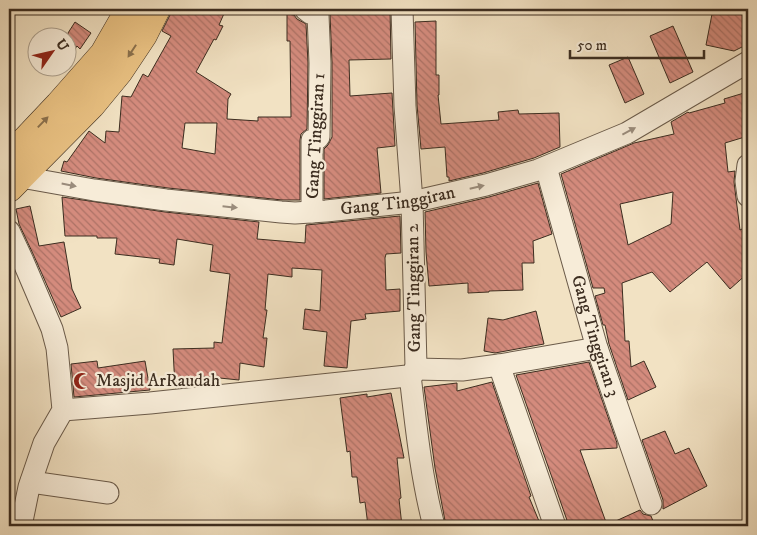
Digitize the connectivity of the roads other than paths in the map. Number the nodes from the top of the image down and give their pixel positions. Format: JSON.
{"nodes":[{"id":1,"x":128,"y":9,"type":"edge"},
{"id":2,"x":156,"y":9,"type":"edge"},
{"id":3,"x":305,"y":9,"type":"edge"},
{"id":4,"x":402,"y":9,"type":"edge"},
{"id":5,"x":746,"y":68,"type":"edge"},
{"id":6,"x":748,"y":165,"type":"edge"},
{"id":7,"x":546,"y":166,"type":"junction"},
{"id":8,"x":12,"y":172,"type":"edge"},
{"id":9,"x":748,"y":196,"type":"edge"},
{"id":10,"x":412,"y":202,"type":"junction"},
{"id":11,"x":312,"y":212,"type":"junction"},
{"id":12,"x":9,"y":231,"type":"edge"},
{"id":13,"x":598,"y":348,"type":"junction"},
{"id":14,"x":499,"y":365,"type":"junction"},
{"id":15,"x":413,"y":373,"type":"junction"},
{"id":16,"x":63,"y":410,"type":"junction"},
{"id":17,"x":30,"y":482,"type":"junction"},
{"id":18,"x":108,"y":493,"type":"dead end"},
{"id":19,"x":651,"y":504,"type":"dead end"},
{"id":20,"x":21,"y":526,"type":"edge"},
{"id":21,"x":434,"y":526,"type":"edge"},
{"id":22,"x":555,"y":526,"type":"edge"}],
"edges":[{"from":8,"to":1,"type":"main road","one_way":true},
{"from":2,"to":8,"type":"main road","one_way":true},
{"from":3,"to":11,"type":"street","name":"Gang Tinggiran 1"},
{"from":4,"to":10,"type":"street","name":"Gang Tinggiran 2"},
{"from":7,"to":5,"type":"street","name":"Gang Tinggiran","one_way":true},
{"from":6,"to":9,"type":"street"},
{"from":10,"to":7,"type":"street","name":"Gang Tinggiran","one_way":true},
{"from":7,"to":13,"type":"street","name":"Gang Tinggiran 3"},
{"from":8,"to":11,"type":"street","name":"Gang Tinggiran","one_way":true},
{"from":10,"to":11,"type":"street","name":"Gang Tinggiran"},
{"from":10,"to":15,"type":"street","name":"Gang Tinggiran 2"},
{"from":12,"to":16,"type":"street"},
{"from":13,"to":14,"type":"street"},
{"from":13,"to":19,"type":"street","name":"Gang Tinggiran 3"},
{"from":14,"to":15,"type":"street"},
{"from":14,"to":22,"type":"street"},
{"from":15,"to":16,"type":"street"},
{"from":15,"to":21,"type":"street","name":"Gang Tinggiran 2"},
{"from":16,"to":17,"type":"street"},
{"from":17,"to":18,"type":"street"},
{"from":17,"to":20,"type":"street"}]}
